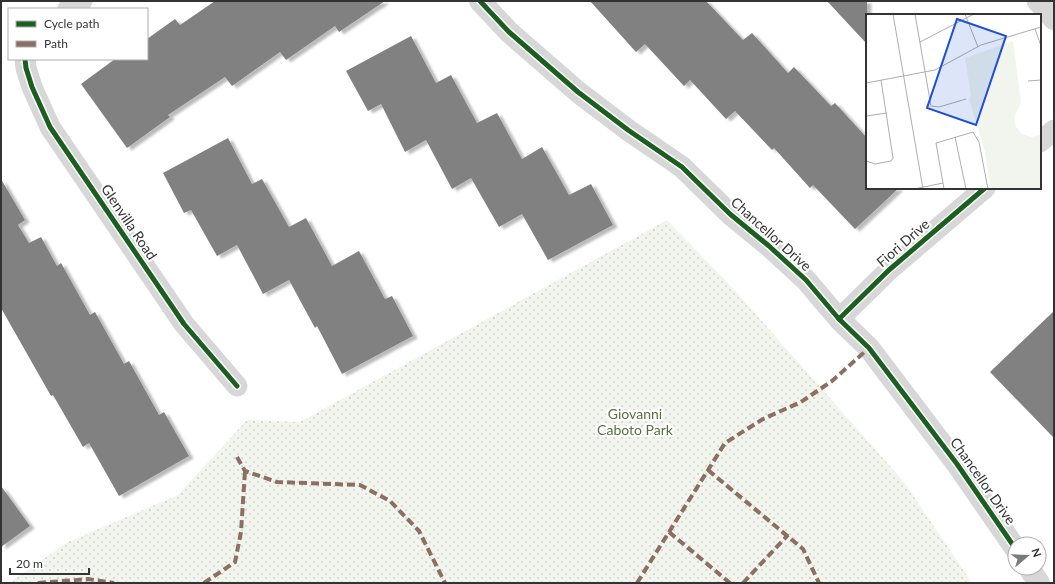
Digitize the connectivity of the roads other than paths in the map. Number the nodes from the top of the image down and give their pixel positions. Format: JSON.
{"nodes":[{"id":1,"x":82,"y":1,"type":"edge"},
{"id":2,"x":480,"y":1,"type":"edge"},
{"id":3,"x":1036,"y":1,"type":"edge"},
{"id":4,"x":70,"y":8,"type":"edge"},
{"id":5,"x":1054,"y":20,"type":"edge"},
{"id":6,"x":25,"y":60,"type":"edge"},
{"id":7,"x":1054,"y":130,"type":"edge"},
{"id":8,"x":1041,"y":141,"type":"edge"},
{"id":9,"x":985,"y":189,"type":"edge"},
{"id":10,"x":839,"y":319,"type":"junction"},
{"id":11,"x":237,"y":386,"type":"dead end"},
{"id":12,"x":1007,"y":536,"type":"edge"}],
"edges":[{"from":1,"to":4,"type":"street"},
{"from":2,"to":10,"type":"street","name":"Chancellor Drive"},
{"from":3,"to":5,"type":"street"},
{"from":6,"to":11,"type":"street","name":"Glenvilla Road"},
{"from":7,"to":8,"type":"street"},
{"from":9,"to":10,"type":"street","name":"Fiori Drive"},
{"from":10,"to":12,"type":"street","name":"Chancellor Drive"}]}
